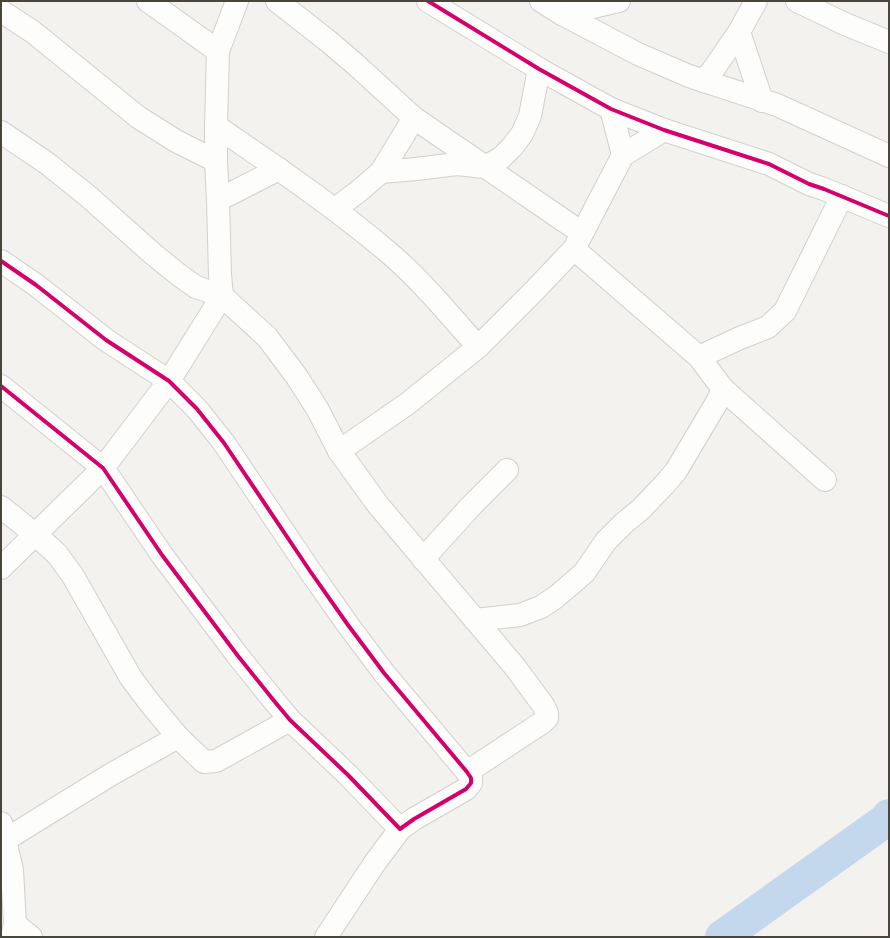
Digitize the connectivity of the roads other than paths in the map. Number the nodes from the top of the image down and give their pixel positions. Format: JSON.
{"nodes":[{"id":1,"x":148,"y":1,"type":"edge"},
{"id":2,"x":237,"y":1,"type":"edge"},
{"id":3,"x":277,"y":1,"type":"edge"},
{"id":4,"x":428,"y":1,"type":"edge"},
{"id":5,"x":541,"y":1,"type":"edge"},
{"id":6,"x":619,"y":1,"type":"edge"},
{"id":7,"x":756,"y":1,"type":"edge"},
{"id":8,"x":798,"y":1,"type":"edge"},
{"id":9,"x":826,"y":7,"type":"edge"},
{"id":10,"x":1,"y":11,"type":"edge"},
{"id":11,"x":562,"y":14,"type":"junction"},
{"id":12,"x":739,"y":32,"type":"junction"},
{"id":13,"x":889,"y":42,"type":"edge"},
{"id":14,"x":218,"y":51,"type":"junction"},
{"id":15,"x":539,"y":69,"type":"junction"},
{"id":16,"x":703,"y":81,"type":"junction"},
{"id":17,"x":762,"y":101,"type":"junction"},
{"id":18,"x":611,"y":109,"type":"junction"},
{"id":19,"x":414,"y":118,"type":"junction"},
{"id":20,"x":216,"y":126,"type":"junction"},
{"id":21,"x":664,"y":130,"type":"junction"},
{"id":22,"x":1,"y":132,"type":"edge"},
{"id":23,"x":512,"y":148,"type":"junction"},
{"id":24,"x":623,"y":155,"type":"junction"},
{"id":25,"x":889,"y":156,"type":"edge"},
{"id":26,"x":216,"y":161,"type":"junction"},
{"id":27,"x":485,"y":167,"type":"junction"},
{"id":28,"x":278,"y":169,"type":"junction"},
{"id":29,"x":381,"y":172,"type":"junction"},
{"id":30,"x":508,"y":182,"type":"junction"},
{"id":31,"x":842,"y":196,"type":"junction"},
{"id":32,"x":218,"y":200,"type":"junction"},
{"id":33,"x":335,"y":209,"type":"junction"},
{"id":34,"x":889,"y":216,"type":"edge"},
{"id":35,"x":578,"y":241,"type":"junction"},
{"id":36,"x":1,"y":261,"type":"edge"},
{"id":37,"x":222,"y":296,"type":"junction"},
{"id":38,"x":478,"y":347,"type":"junction"},
{"id":39,"x":700,"y":357,"type":"junction"},
{"id":40,"x":169,"y":381,"type":"junction"},
{"id":41,"x":1,"y":386,"type":"edge"},
{"id":42,"x":723,"y":389,"type":"junction"},
{"id":43,"x":339,"y":451,"type":"junction"},
{"id":44,"x":103,"y":468,"type":"junction"},
{"id":45,"x":507,"y":470,"type":"dead end"},
{"id":46,"x":825,"y":480,"type":"dead end"},
{"id":47,"x":1,"y":507,"type":"edge"},
{"id":48,"x":36,"y":535,"type":"junction"},
{"id":49,"x":423,"y":559,"type":"junction"},
{"id":50,"x":1,"y":568,"type":"edge"},
{"id":51,"x":475,"y":620,"type":"junction"},
{"id":52,"x":290,"y":720,"type":"junction"},
{"id":53,"x":178,"y":737,"type":"junction"},
{"id":54,"x":467,"y":772,"type":"junction"},
{"id":55,"x":400,"y":829,"type":"junction"},
{"id":56,"x":3,"y":832,"type":"edge"},
{"id":57,"x":19,"y":933,"type":"edge"},
{"id":58,"x":326,"y":937,"type":"edge"}],
"edges":[{"from":1,"to":14,"type":"street"},
{"from":2,"to":14,"type":"street"},
{"from":3,"to":19,"type":"street"},
{"from":4,"to":15,"type":"street"},
{"from":5,"to":11,"type":"street"},
{"from":6,"to":11,"type":"street"},
{"from":7,"to":12,"type":"street"},
{"from":8,"to":9,"type":"street"},
{"from":9,"to":13,"type":"street"},
{"from":10,"to":26,"type":"street"},
{"from":11,"to":16,"type":"street"},
{"from":12,"to":16,"type":"street"},
{"from":12,"to":17,"type":"street"},
{"from":14,"to":20,"type":"street"},
{"from":15,"to":18,"type":"street"},
{"from":15,"to":23,"type":"street"},
{"from":16,"to":17,"type":"street"},
{"from":17,"to":25,"type":"street"},
{"from":18,"to":21,"type":"street"},
{"from":18,"to":24,"type":"street"},
{"from":19,"to":27,"type":"street"},
{"from":19,"to":29,"type":"street"},
{"from":20,"to":26,"type":"street"},
{"from":20,"to":28,"type":"street"},
{"from":21,"to":24,"type":"street"},
{"from":21,"to":31,"type":"street"},
{"from":22,"to":37,"type":"street"},
{"from":23,"to":27,"type":"street"},
{"from":23,"to":30,"type":"street"},
{"from":24,"to":35,"type":"street"},
{"from":26,"to":32,"type":"street"},
{"from":27,"to":29,"type":"street"},
{"from":27,"to":30,"type":"street"},
{"from":28,"to":32,"type":"street"},
{"from":28,"to":33,"type":"street"},
{"from":29,"to":33,"type":"street"},
{"from":30,"to":35,"type":"street"},
{"from":31,"to":34,"type":"street"},
{"from":31,"to":39,"type":"street"},
{"from":32,"to":37,"type":"street"},
{"from":33,"to":38,"type":"street"},
{"from":35,"to":38,"type":"street"},
{"from":35,"to":39,"type":"street"},
{"from":36,"to":40,"type":"street"},
{"from":37,"to":40,"type":"street"},
{"from":37,"to":43,"type":"street"},
{"from":38,"to":43,"type":"street"},
{"from":39,"to":42,"type":"street"},
{"from":40,"to":44,"type":"street"},
{"from":40,"to":54,"type":"street"},
{"from":41,"to":44,"type":"street"},
{"from":42,"to":46,"type":"street"},
{"from":42,"to":51,"type":"street"},
{"from":43,"to":49,"type":"street"},
{"from":44,"to":48,"type":"street"},
{"from":44,"to":52,"type":"street"},
{"from":45,"to":49,"type":"street"},
{"from":47,"to":48,"type":"street"},
{"from":48,"to":50,"type":"street"},
{"from":48,"to":53,"type":"street"},
{"from":49,"to":51,"type":"street"},
{"from":51,"to":54,"type":"street"},
{"from":52,"to":53,"type":"street"},
{"from":52,"to":55,"type":"street"},
{"from":53,"to":56,"type":"street"},
{"from":54,"to":55,"type":"street"},
{"from":55,"to":58,"type":"street"},
{"from":56,"to":57,"type":"street"}]}
